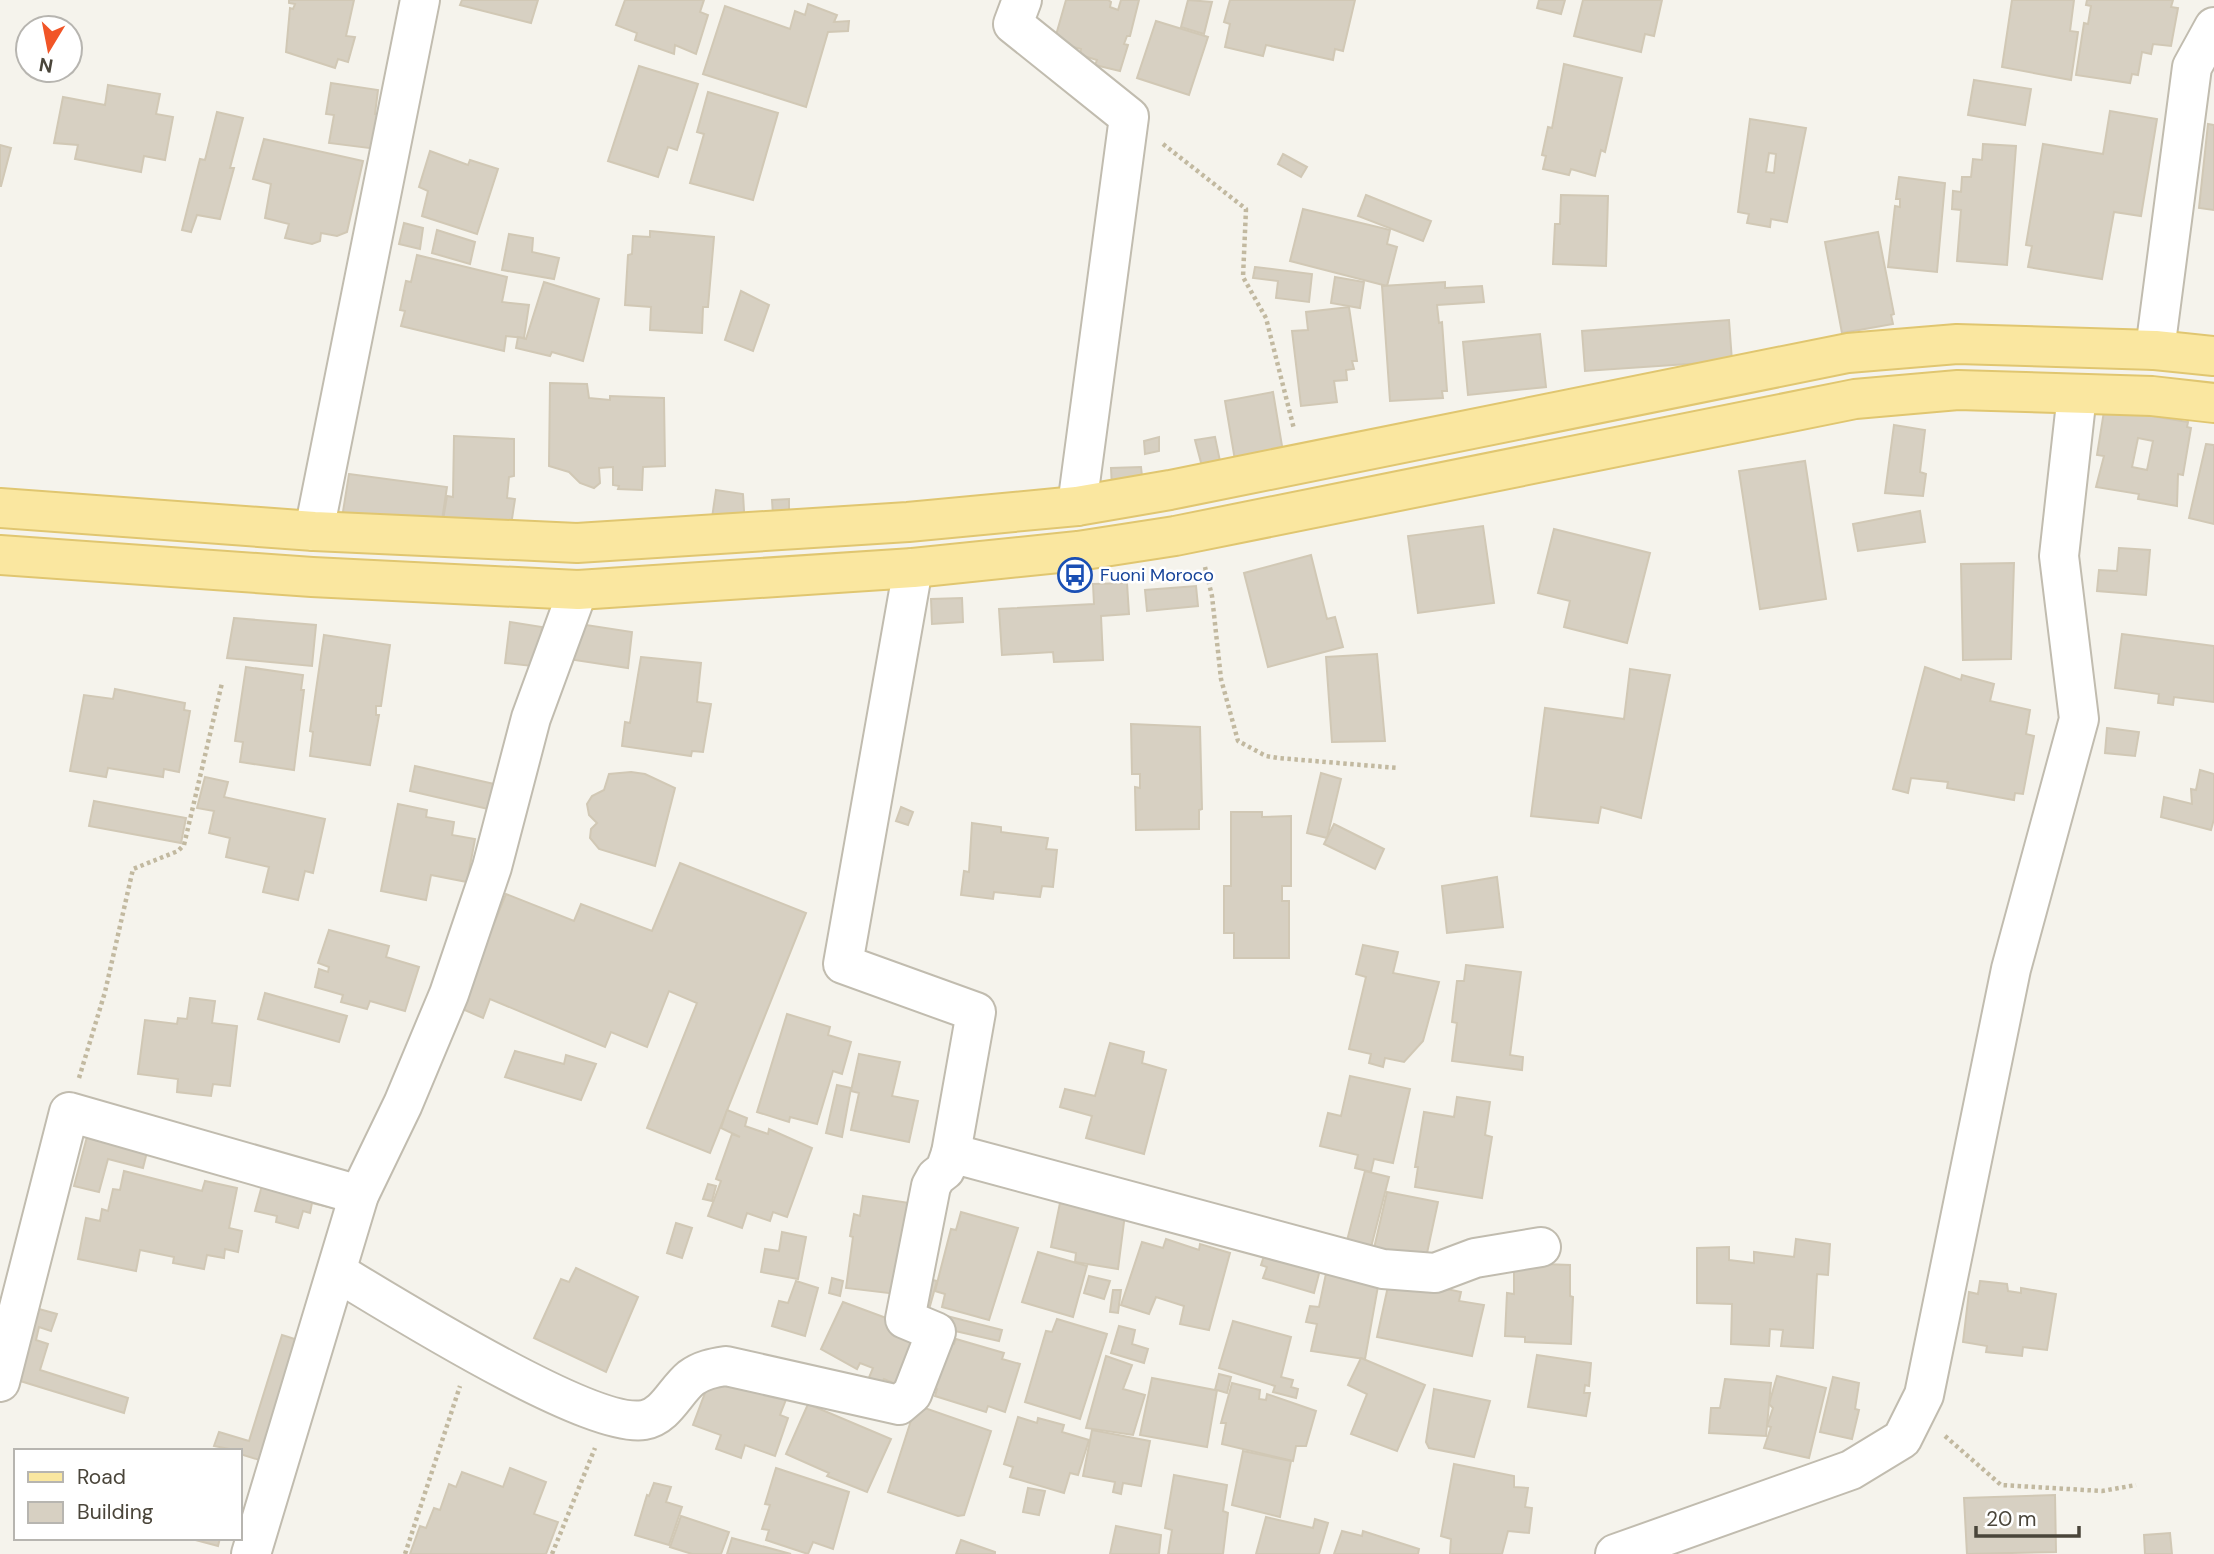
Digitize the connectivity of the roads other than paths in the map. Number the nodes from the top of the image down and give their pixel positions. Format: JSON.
{"nodes":[{"id":1,"x":420,"y":0,"type":"edge"},
{"id":2,"x":1023,"y":0,"type":"edge"},
{"id":3,"x":2214,"y":27,"type":"edge"},
{"id":4,"x":2155,"y":350,"type":"junction"},
{"id":5,"x":2214,"y":356,"type":"edge"},
{"id":6,"x":2077,"y":394,"type":"junction"},
{"id":7,"x":2214,"y":403,"type":"edge"},
{"id":8,"x":1077,"y":506,"type":"junction"},
{"id":9,"x":0,"y":508,"type":"edge"},
{"id":10,"x":314,"y":531,"type":"junction"},
{"id":11,"x":0,"y":555,"type":"edge"},
{"id":12,"x":913,"y":568,"type":"junction"},
{"id":13,"x":578,"y":590,"type":"junction"},
{"id":14,"x":951,"y":1153,"type":"junction"},
{"id":15,"x":359,"y":1195,"type":"junction"},
{"id":16,"x":1541,"y":1247,"type":"dead end"},
{"id":17,"x":337,"y":1272,"type":"junction"},
{"id":18,"x":0,"y":1382,"type":"edge"},
{"id":19,"x":251,"y":1554,"type":"edge"},
{"id":20,"x":1615,"y":1554,"type":"edge"}],
"edges":[{"from":1,"to":10,"type":"street"},
{"from":2,"to":8,"type":"street"},
{"from":3,"to":4,"type":"street"},
{"from":4,"to":5,"type":"main road"},
{"from":4,"to":8,"type":"main road"},
{"from":6,"to":7,"type":"main road"},
{"from":6,"to":12,"type":"main road"},
{"from":6,"to":20,"type":"street"},
{"from":8,"to":10,"type":"main road"},
{"from":9,"to":10,"type":"main road"},
{"from":11,"to":13,"type":"main road"},
{"from":12,"to":13,"type":"main road"},
{"from":12,"to":14,"type":"street"},
{"from":13,"to":15,"type":"street"},
{"from":14,"to":16,"type":"street"},
{"from":14,"to":17,"type":"street"},
{"from":15,"to":17,"type":"street"},
{"from":15,"to":18,"type":"street"},
{"from":17,"to":19,"type":"street"}]}
